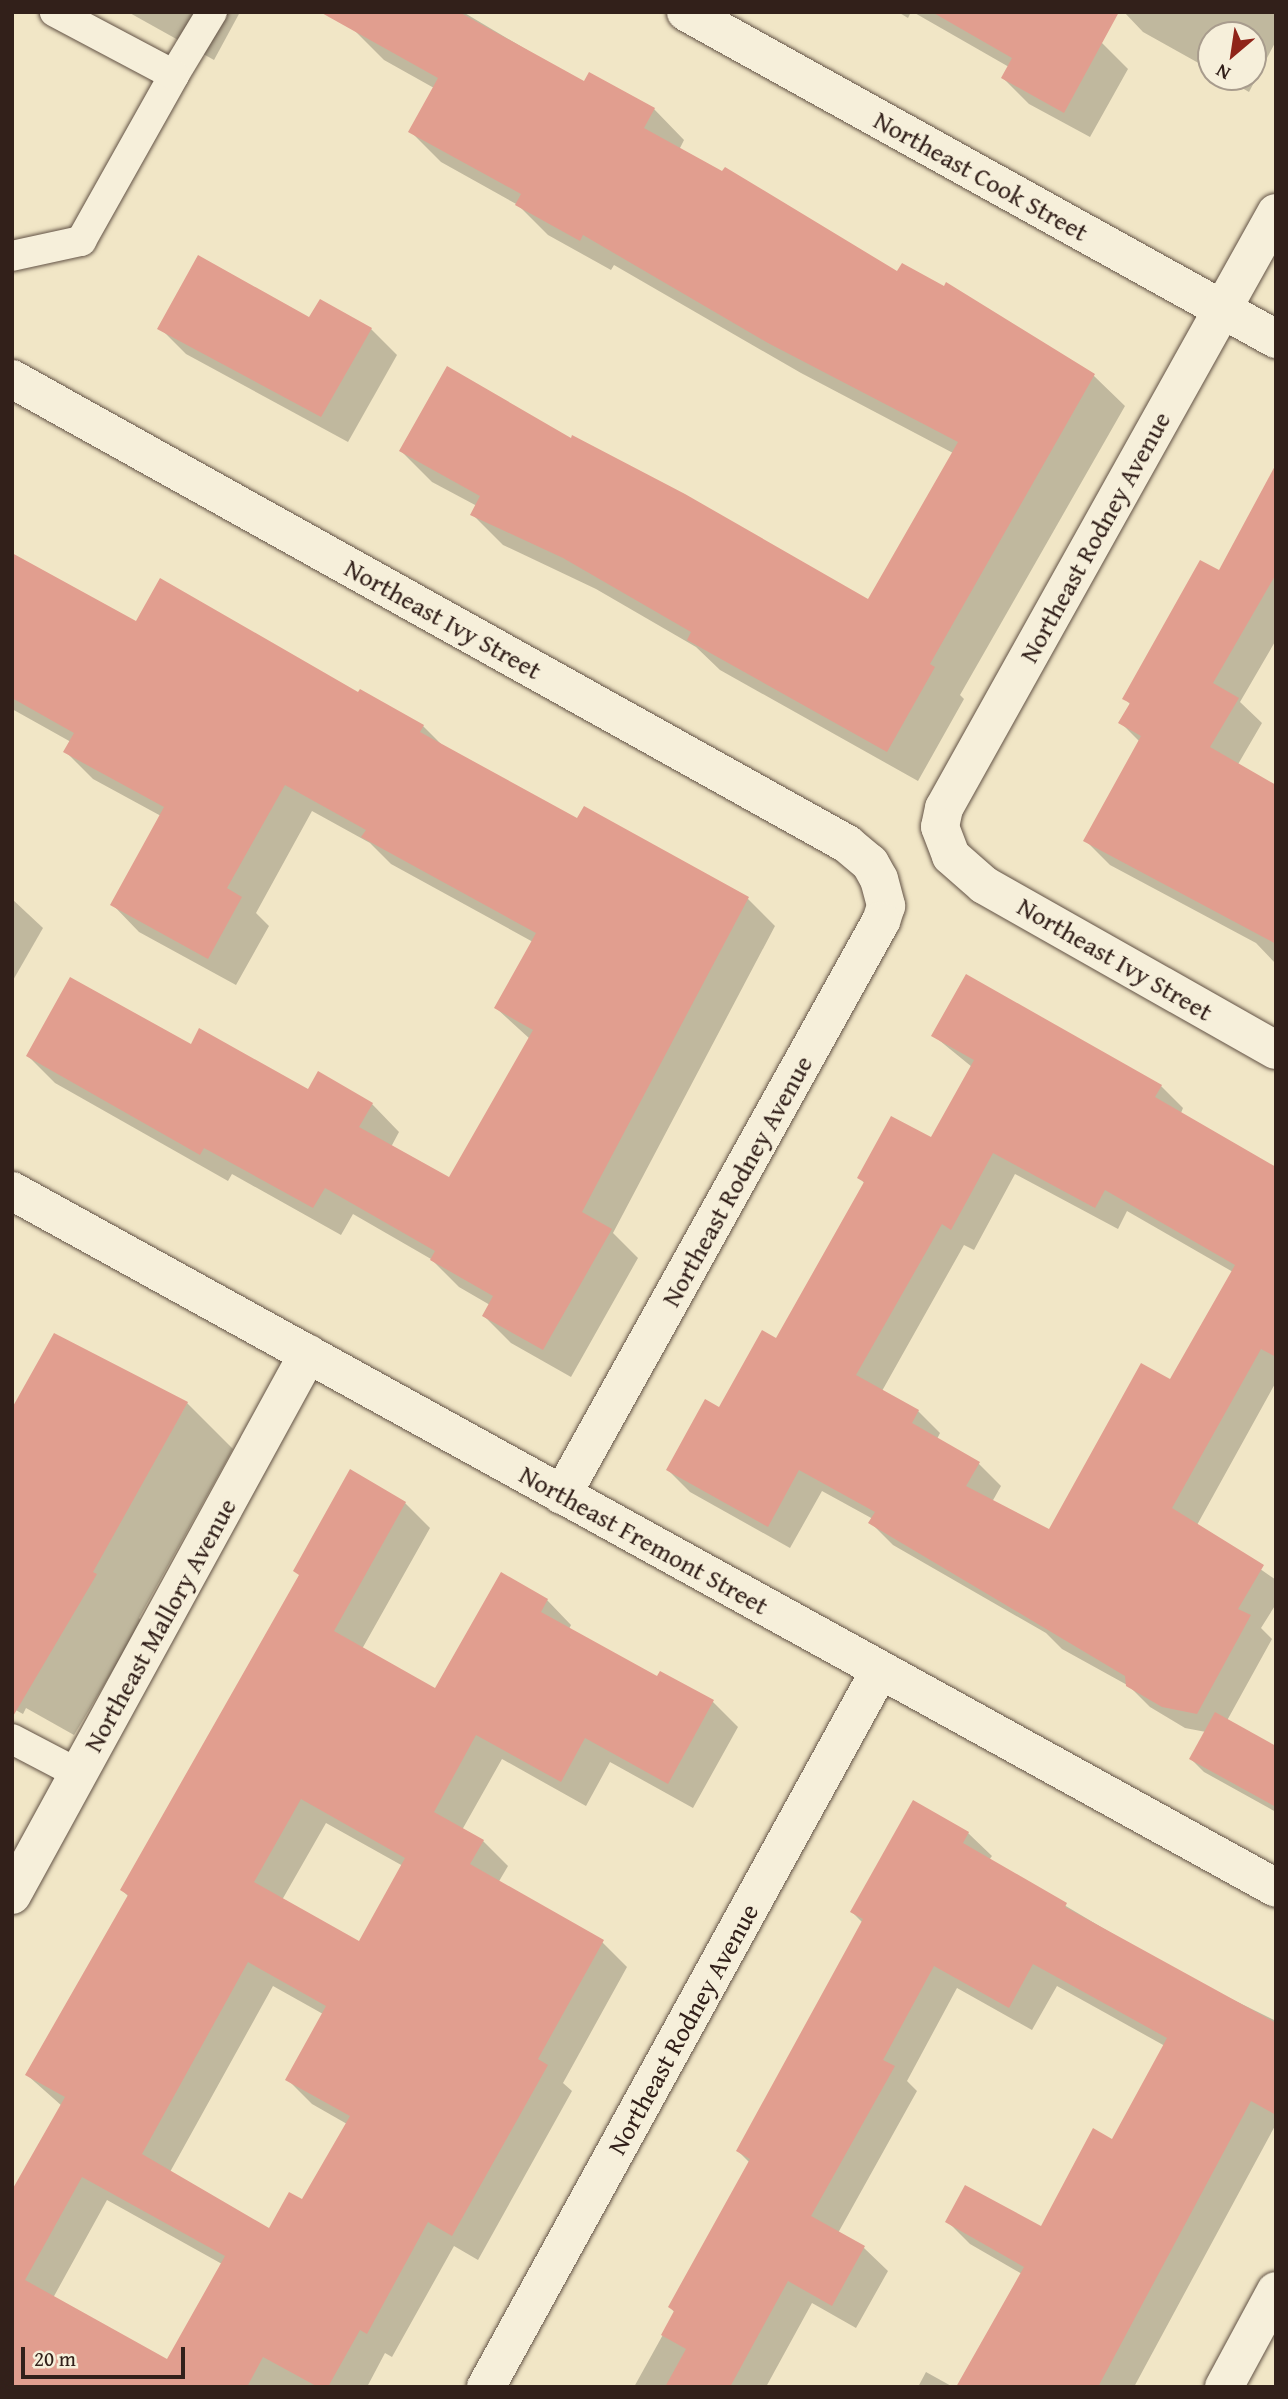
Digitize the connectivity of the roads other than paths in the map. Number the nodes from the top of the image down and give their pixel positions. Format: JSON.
{"nodes":[{"id":1,"x":55,"y":12,"type":"edge"},
{"id":2,"x":212,"y":12,"type":"edge"},
{"id":3,"x":686,"y":12,"type":"edge"},
{"id":4,"x":174,"y":75,"type":"junction"},
{"id":5,"x":1276,"y":213,"type":"edge"},
{"id":6,"x":12,"y":256,"type":"edge"},
{"id":7,"x":1222,"y":309,"type":"junction"},
{"id":8,"x":1276,"y":339,"type":"edge"},
{"id":9,"x":12,"y":379,"type":"edge"},
{"id":10,"x":870,"y":863,"type":"joint"},
{"id":11,"x":957,"y":863,"type":"joint"},
{"id":12,"x":1276,"y":1051,"type":"edge"},
{"id":13,"x":12,"y":1191,"type":"edge"},
{"id":14,"x":308,"y":1354,"type":"junction"},
{"id":15,"x":562,"y":1495,"type":"junction"},
{"id":16,"x":880,"y":1670,"type":"junction"},
{"id":17,"x":12,"y":1739,"type":"edge"},
{"id":18,"x":79,"y":1774,"type":"junction"},
{"id":19,"x":1276,"y":1888,"type":"edge"},
{"id":20,"x":12,"y":1895,"type":"edge"},
{"id":21,"x":1276,"y":2291,"type":"edge"},
{"id":22,"x":486,"y":2387,"type":"edge"},
{"id":23,"x":1224,"y":2387,"type":"edge"}],
"edges":[{"from":1,"to":4,"type":"lane"},
{"from":2,"to":4,"type":"lane"},
{"from":3,"to":7,"type":"street","name":"Northeast Cook Street"},
{"from":4,"to":6,"type":"lane"},
{"from":5,"to":7,"type":"street","name":"Northeast Rodney Avenue"},
{"from":7,"to":8,"type":"street","name":"Northeast Cook Street"},
{"from":7,"to":11,"type":"street","name":"Northeast Rodney Avenue"},
{"from":9,"to":10,"type":"street","name":"Northeast Ivy Street"},
{"from":10,"to":15,"type":"street","name":"Northeast Rodney Avenue"},
{"from":11,"to":12,"type":"street","name":"Northeast Ivy Street"},
{"from":13,"to":14,"type":"street","name":"Northeast Fremont Street"},
{"from":14,"to":15,"type":"street","name":"Northeast Fremont Street"},
{"from":14,"to":18,"type":"street","name":"Northeast Mallory Avenue"},
{"from":15,"to":16,"type":"street","name":"Northeast Fremont Street"},
{"from":16,"to":19,"type":"street","name":"Northeast Fremont Street"},
{"from":16,"to":22,"type":"street","name":"Northeast Rodney Avenue"},
{"from":17,"to":18,"type":"lane"},
{"from":18,"to":20,"type":"street","name":"Northeast Mallory Avenue"},
{"from":21,"to":23,"type":"street"}]}
